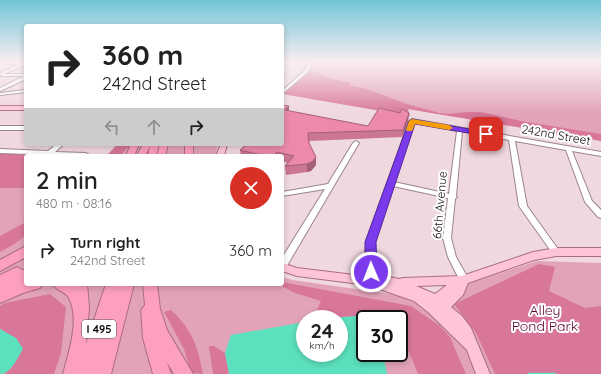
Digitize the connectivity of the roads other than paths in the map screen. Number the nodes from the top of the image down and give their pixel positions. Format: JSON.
{"nodes":[{"id":1,"x":20,"y":79,"type":"edge"},
{"id":2,"x":298,"y":79,"type":"edge"},
{"id":3,"x":284,"y":87,"type":"edge"},
{"id":4,"x":289,"y":88,"type":"junction"},
{"id":5,"x":0,"y":90,"type":"edge"},
{"id":6,"x":24,"y":91,"type":"edge"},
{"id":7,"x":284,"y":92,"type":"edge"},
{"id":8,"x":0,"y":94,"type":"edge"},
{"id":9,"x":0,"y":108,"type":"edge"},
{"id":10,"x":24,"y":108,"type":"edge"},
{"id":11,"x":0,"y":128,"type":"edge"},
{"id":12,"x":24,"y":128,"type":"edge"},
{"id":13,"x":460,"y":129,"type":"junction"},
{"id":14,"x":512,"y":138,"type":"junction"},
{"id":15,"x":356,"y":143,"type":"dead end"},
{"id":16,"x":59,"y":146,"type":"edge"},
{"id":17,"x":568,"y":148,"type":"junction"},
{"id":18,"x":0,"y":151,"type":"edge"},
{"id":19,"x":50,"y":153,"type":"junction"},
{"id":20,"x":68,"y":154,"type":"edge"},
{"id":21,"x":601,"y":154,"type":"edge"},
{"id":22,"x":390,"y":183,"type":"junction"},
{"id":23,"x":331,"y":186,"type":"junction"},
{"id":24,"x":284,"y":194,"type":"edge"},
{"id":25,"x":453,"y":197,"type":"junction"},
{"id":26,"x":601,"y":215,"type":"edge"},
{"id":27,"x":24,"y":252,"type":"edge"},
{"id":28,"x":556,"y":252,"type":"junction"},
{"id":29,"x":601,"y":252,"type":"edge"},
{"id":30,"x":284,"y":264,"type":"edge"},
{"id":31,"x":0,"y":266,"type":"edge"},
{"id":32,"x":284,"y":268,"type":"edge"},
{"id":33,"x":24,"y":269,"type":"edge"},
{"id":34,"x":24,"y":275,"type":"edge"},
{"id":35,"x":464,"y":280,"type":"junction"},
{"id":36,"x":0,"y":281,"type":"edge"},
{"id":37,"x":371,"y":281,"type":"junction"},
{"id":38,"x":397,"y":282,"type":"junction"},
{"id":39,"x":28,"y":286,"type":"edge"},
{"id":40,"x":64,"y":286,"type":"edge"},
{"id":41,"x":80,"y":286,"type":"edge"},
{"id":42,"x":112,"y":286,"type":"edge"},
{"id":43,"x":125,"y":286,"type":"edge"},
{"id":44,"x":150,"y":286,"type":"edge"},
{"id":45,"x":150,"y":286,"type":"edge"},
{"id":46,"x":0,"y":290,"type":"edge"},
{"id":47,"x":0,"y":297,"type":"edge"},
{"id":48,"x":437,"y":306,"type":"junction"},
{"id":49,"x":77,"y":370,"type":"edge"},
{"id":50,"x":102,"y":374,"type":"edge"},
{"id":51,"x":162,"y":374,"type":"edge"},
{"id":52,"x":184,"y":374,"type":"edge"},
{"id":53,"x":483,"y":374,"type":"edge"}],
"edges":[{"from":1,"to":5,"type":"street"},
{"from":2,"to":4,"type":"street"},
{"from":3,"to":4,"type":"street"},
{"from":4,"to":7,"type":"street"},
{"from":6,"to":8,"type":"street"},
{"from":9,"to":10,"type":"main road"},
{"from":11,"to":12,"type":"street"},
{"from":13,"to":14,"type":"street","name":"242nd Street"},
{"from":13,"to":22,"type":"street","name":"242nd Street"},
{"from":13,"to":25,"type":"street","name":"66th Avenue"},
{"from":14,"to":17,"type":"street","name":"242nd Street"},
{"from":14,"to":28,"type":"street"},
{"from":15,"to":23,"type":"street"},
{"from":16,"to":19,"type":"street"},
{"from":17,"to":21,"type":"street","name":"242nd Street"},
{"from":17,"to":26,"type":"street"},
{"from":18,"to":19,"type":"street"},
{"from":19,"to":20,"type":"street"},
{"from":22,"to":25,"type":"street"},
{"from":22,"to":37,"type":"street"},
{"from":23,"to":24,"type":"street"},
{"from":23,"to":30,"type":"street"},
{"from":25,"to":35,"type":"street","name":"66th Avenue"},
{"from":27,"to":31,"type":"highway"},
{"from":28,"to":29,"type":"main road"},
{"from":28,"to":35,"type":"main road"},
{"from":32,"to":37,"type":"main road"},
{"from":33,"to":36,"type":"highway"},
{"from":34,"to":46,"type":"highway"},
{"from":35,"to":38,"type":"main road"},
{"from":35,"to":48,"type":"main road"},
{"from":37,"to":38,"type":"main road"},
{"from":37,"to":48,"type":"main road"},
{"from":38,"to":48,"type":"main road"},
{"from":39,"to":47,"type":"highway"},
{"from":40,"to":49,"type":"highway"},
{"from":41,"to":49,"type":"highway"},
{"from":42,"to":49,"type":"highway","number":"I 495"},
{"from":43,"to":50,"type":"highway","number":"I 495"},
{"from":44,"to":51,"type":"highway"},
{"from":45,"to":52,"type":"highway"},
{"from":48,"to":53,"type":"main road"}]}
